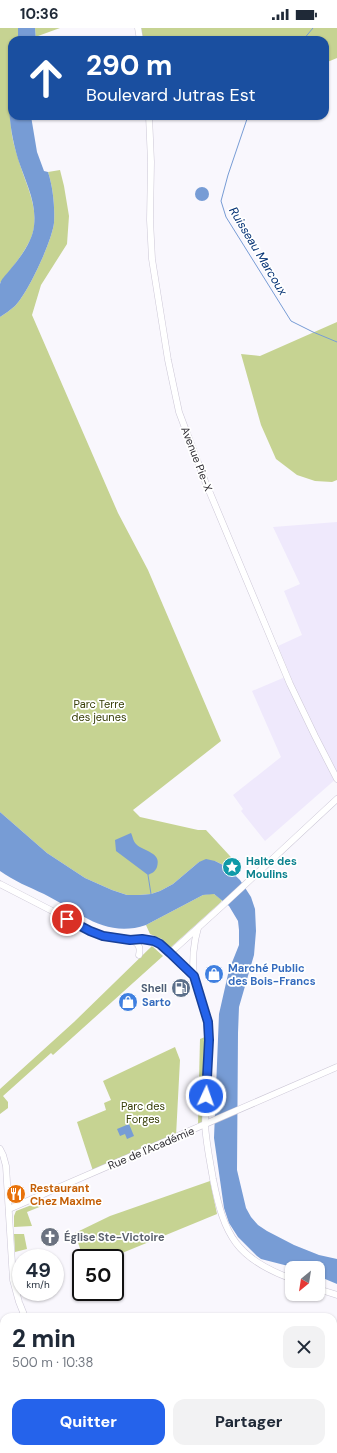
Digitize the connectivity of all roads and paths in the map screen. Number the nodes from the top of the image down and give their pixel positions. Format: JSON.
{"nodes":[{"id":1,"x":149,"y":120,"type":"edge"},
{"id":2,"x":337,"y":779,"type":"edge"},
{"id":3,"x":337,"y":799,"type":"edge"},
{"id":4,"x":0,"y":884,"type":"edge"},
{"id":5,"x":198,"y":928,"type":"junction"},
{"id":6,"x":130,"y":940,"type":"junction"},
{"id":7,"x":170,"y":953,"type":"junction"},
{"id":8,"x":139,"y":955,"type":"dead end"},
{"id":9,"x":194,"y":976,"type":"junction"},
{"id":10,"x":337,"y":1068,"type":"edge"},
{"id":11,"x":205,"y":1124,"type":"junction"},
{"id":12,"x":192,"y":1130,"type":"junction"},
{"id":13,"x":206,"y":1138,"type":"junction"},
{"id":14,"x":0,"y":1148,"type":"edge"},
{"id":15,"x":0,"y":1157,"type":"edge"},
{"id":16,"x":6,"y":1166,"type":"junction"},
{"id":17,"x":8,"y":1198,"type":"junction"},
{"id":18,"x":21,"y":1204,"type":"junction"},
{"id":19,"x":9,"y":1209,"type":"junction"},
{"id":20,"x":285,"y":1276,"type":"edge"},
{"id":21,"x":325,"y":1291,"type":"edge"},
{"id":22,"x":337,"y":1295,"type":"edge"},
{"id":23,"x":23,"y":1313,"type":"edge"}],
"edges":[{"from":1,"to":2,"type":"street","name":"Avenue Pie-X"},
{"from":3,"to":5,"type":"street"},
{"from":4,"to":6,"type":"street"},
{"from":5,"to":7,"type":"street"},
{"from":5,"to":9,"type":"street"},
{"from":6,"to":7,"type":"street"},
{"from":6,"to":8,"type":"street"},
{"from":7,"to":9,"type":"street"},
{"from":9,"to":11,"type":"street"},
{"from":10,"to":11,"type":"street","name":"Rue de l'Académie"},
{"from":11,"to":12,"type":"street","name":"Rue de l'Académie"},
{"from":11,"to":13,"type":"street"},
{"from":12,"to":13,"type":"street"},
{"from":12,"to":18,"type":"street","name":"Rue de l'Académie"},
{"from":13,"to":20,"type":"street"},
{"from":14,"to":16,"type":"street"},
{"from":15,"to":16,"type":"street"},
{"from":16,"to":17,"type":"street"},
{"from":17,"to":18,"type":"street"},
{"from":17,"to":19,"type":"street"},
{"from":18,"to":19,"type":"street","name":"Rue de l'Académie"},
{"from":19,"to":23,"type":"street"},
{"from":21,"to":22,"type":"street"}]}
